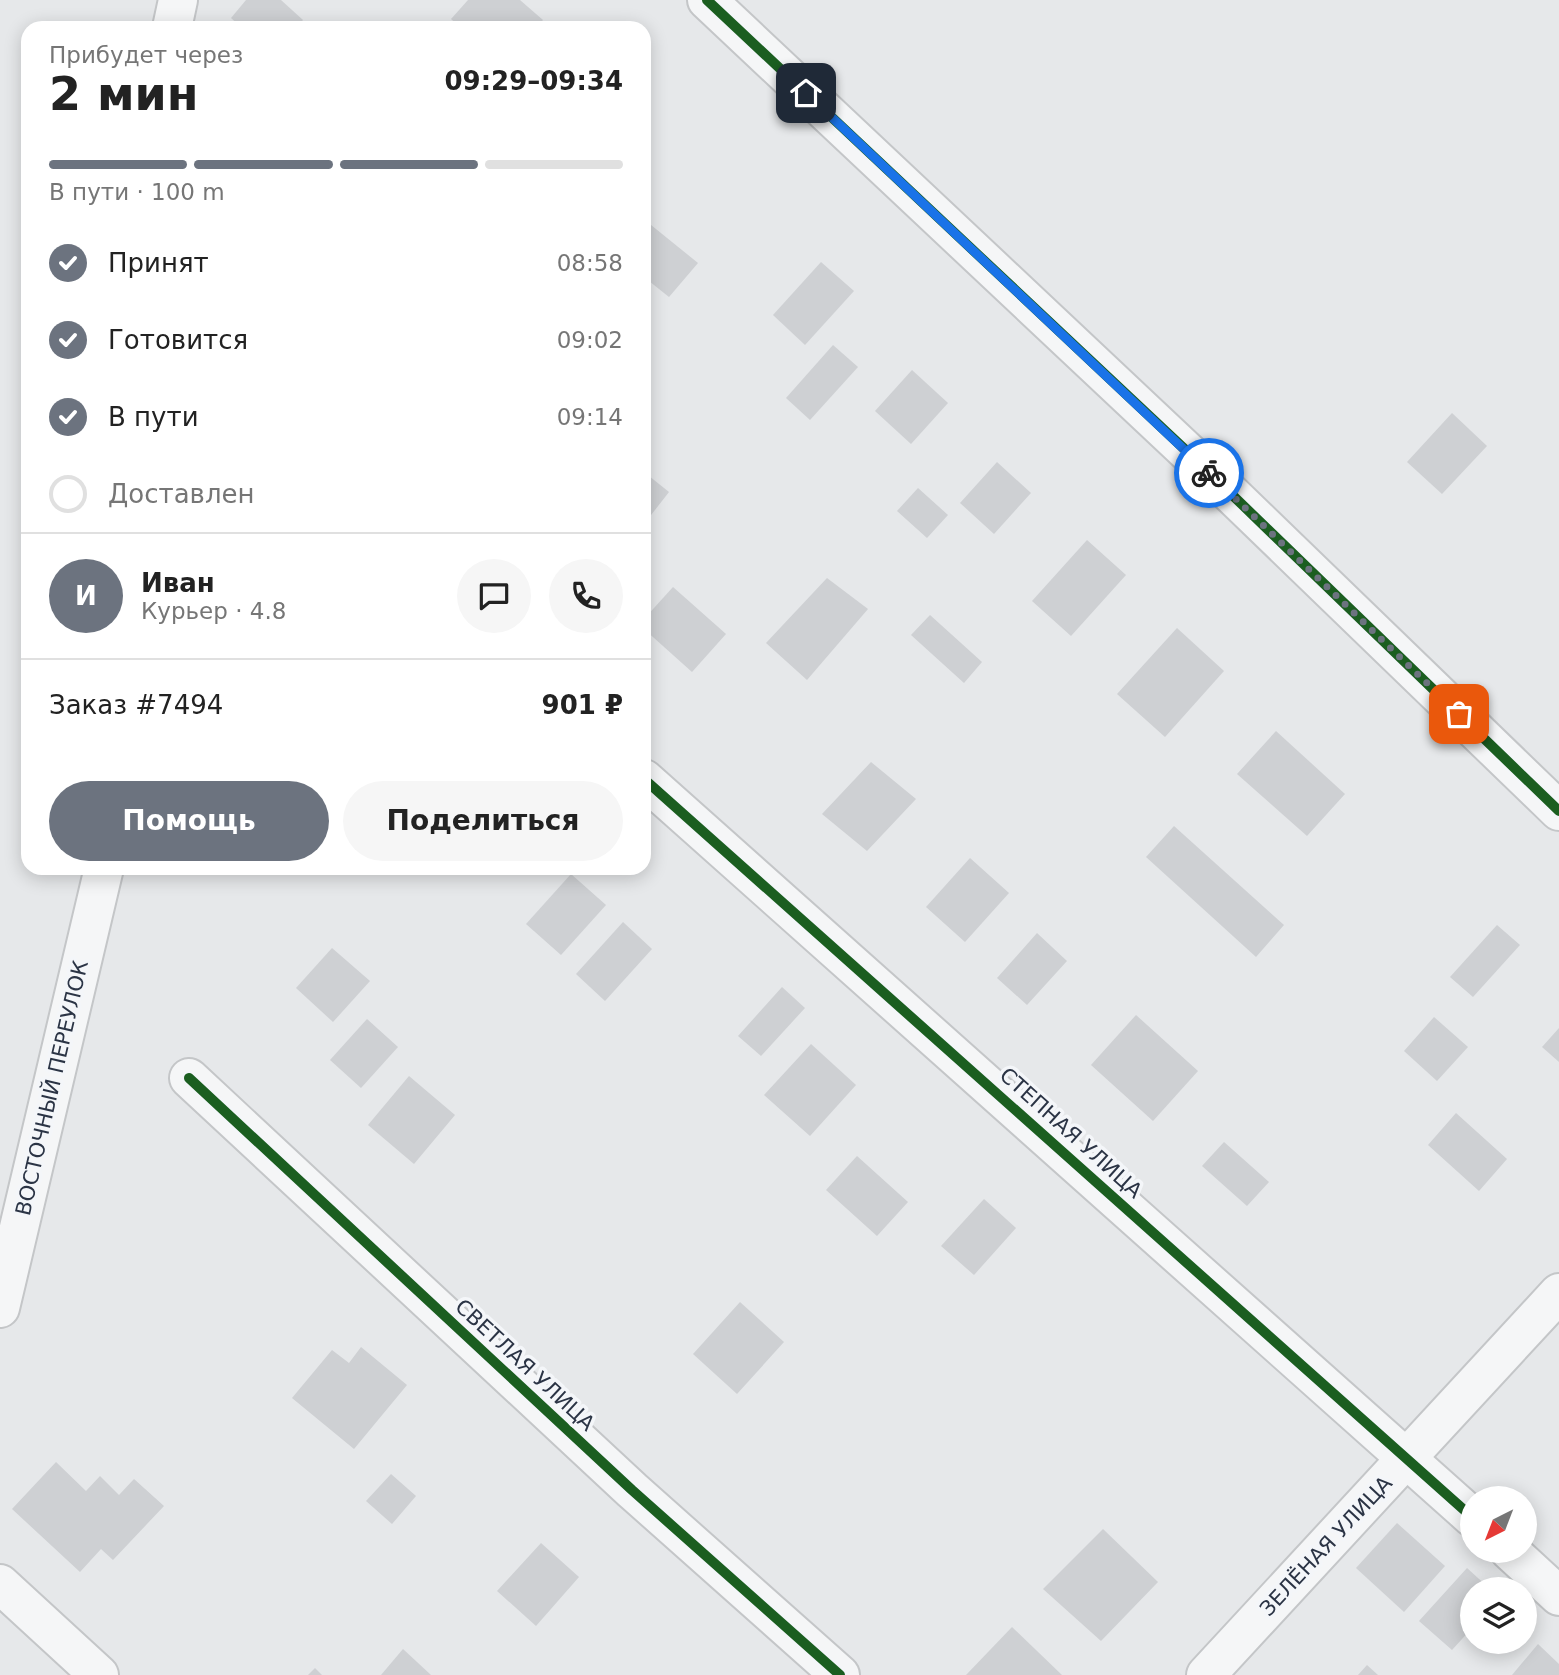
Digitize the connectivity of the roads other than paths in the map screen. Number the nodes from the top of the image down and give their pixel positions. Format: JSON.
{"nodes":[{"id":1,"x":178,"y":0,"type":"edge"},
{"id":2,"x":708,"y":0,"type":"edge"},
{"id":3,"x":174,"y":21,"type":"edge"},
{"id":4,"x":651,"y":785,"type":"edge"},
{"id":5,"x":1559,"y":811,"type":"edge"},
{"id":6,"x":102,"y":875,"type":"edge"},
{"id":7,"x":189,"y":1078,"type":"dead end"},
{"id":8,"x":1559,"y":1293,"type":"edge"},
{"id":9,"x":0,"y":1308,"type":"edge"},
{"id":10,"x":1407,"y":1458,"type":"junction"},
{"id":11,"x":1460,"y":1506,"type":"edge"},
{"id":12,"x":1523,"y":1563,"type":"edge"},
{"id":13,"x":0,"y":1584,"type":"edge"},
{"id":14,"x":1559,"y":1596,"type":"edge"},
{"id":15,"x":99,"y":1675,"type":"edge"},
{"id":16,"x":840,"y":1675,"type":"edge"},
{"id":17,"x":1206,"y":1675,"type":"edge"}],
"edges":[{"from":1,"to":3,"type":"street"},
{"from":2,"to":5,"type":"street"},
{"from":4,"to":10,"type":"street","name":"СТЕПНАЯ УЛИЦА"},
{"from":6,"to":9,"type":"street","name":"ВОСТОЧНЫЙ ПЕРЕУЛОК"},
{"from":7,"to":16,"type":"street","name":"СВЕТЛАЯ УЛИЦА"},
{"from":8,"to":10,"type":"street","name":"ЗЕЛЁНАЯ УЛИЦА"},
{"from":10,"to":11,"type":"street","name":"СТЕПНАЯ УЛИЦА"},
{"from":10,"to":17,"type":"street","name":"ЗЕЛЁНАЯ УЛИЦА"},
{"from":12,"to":14,"type":"street"},
{"from":13,"to":15,"type":"street"}]}
